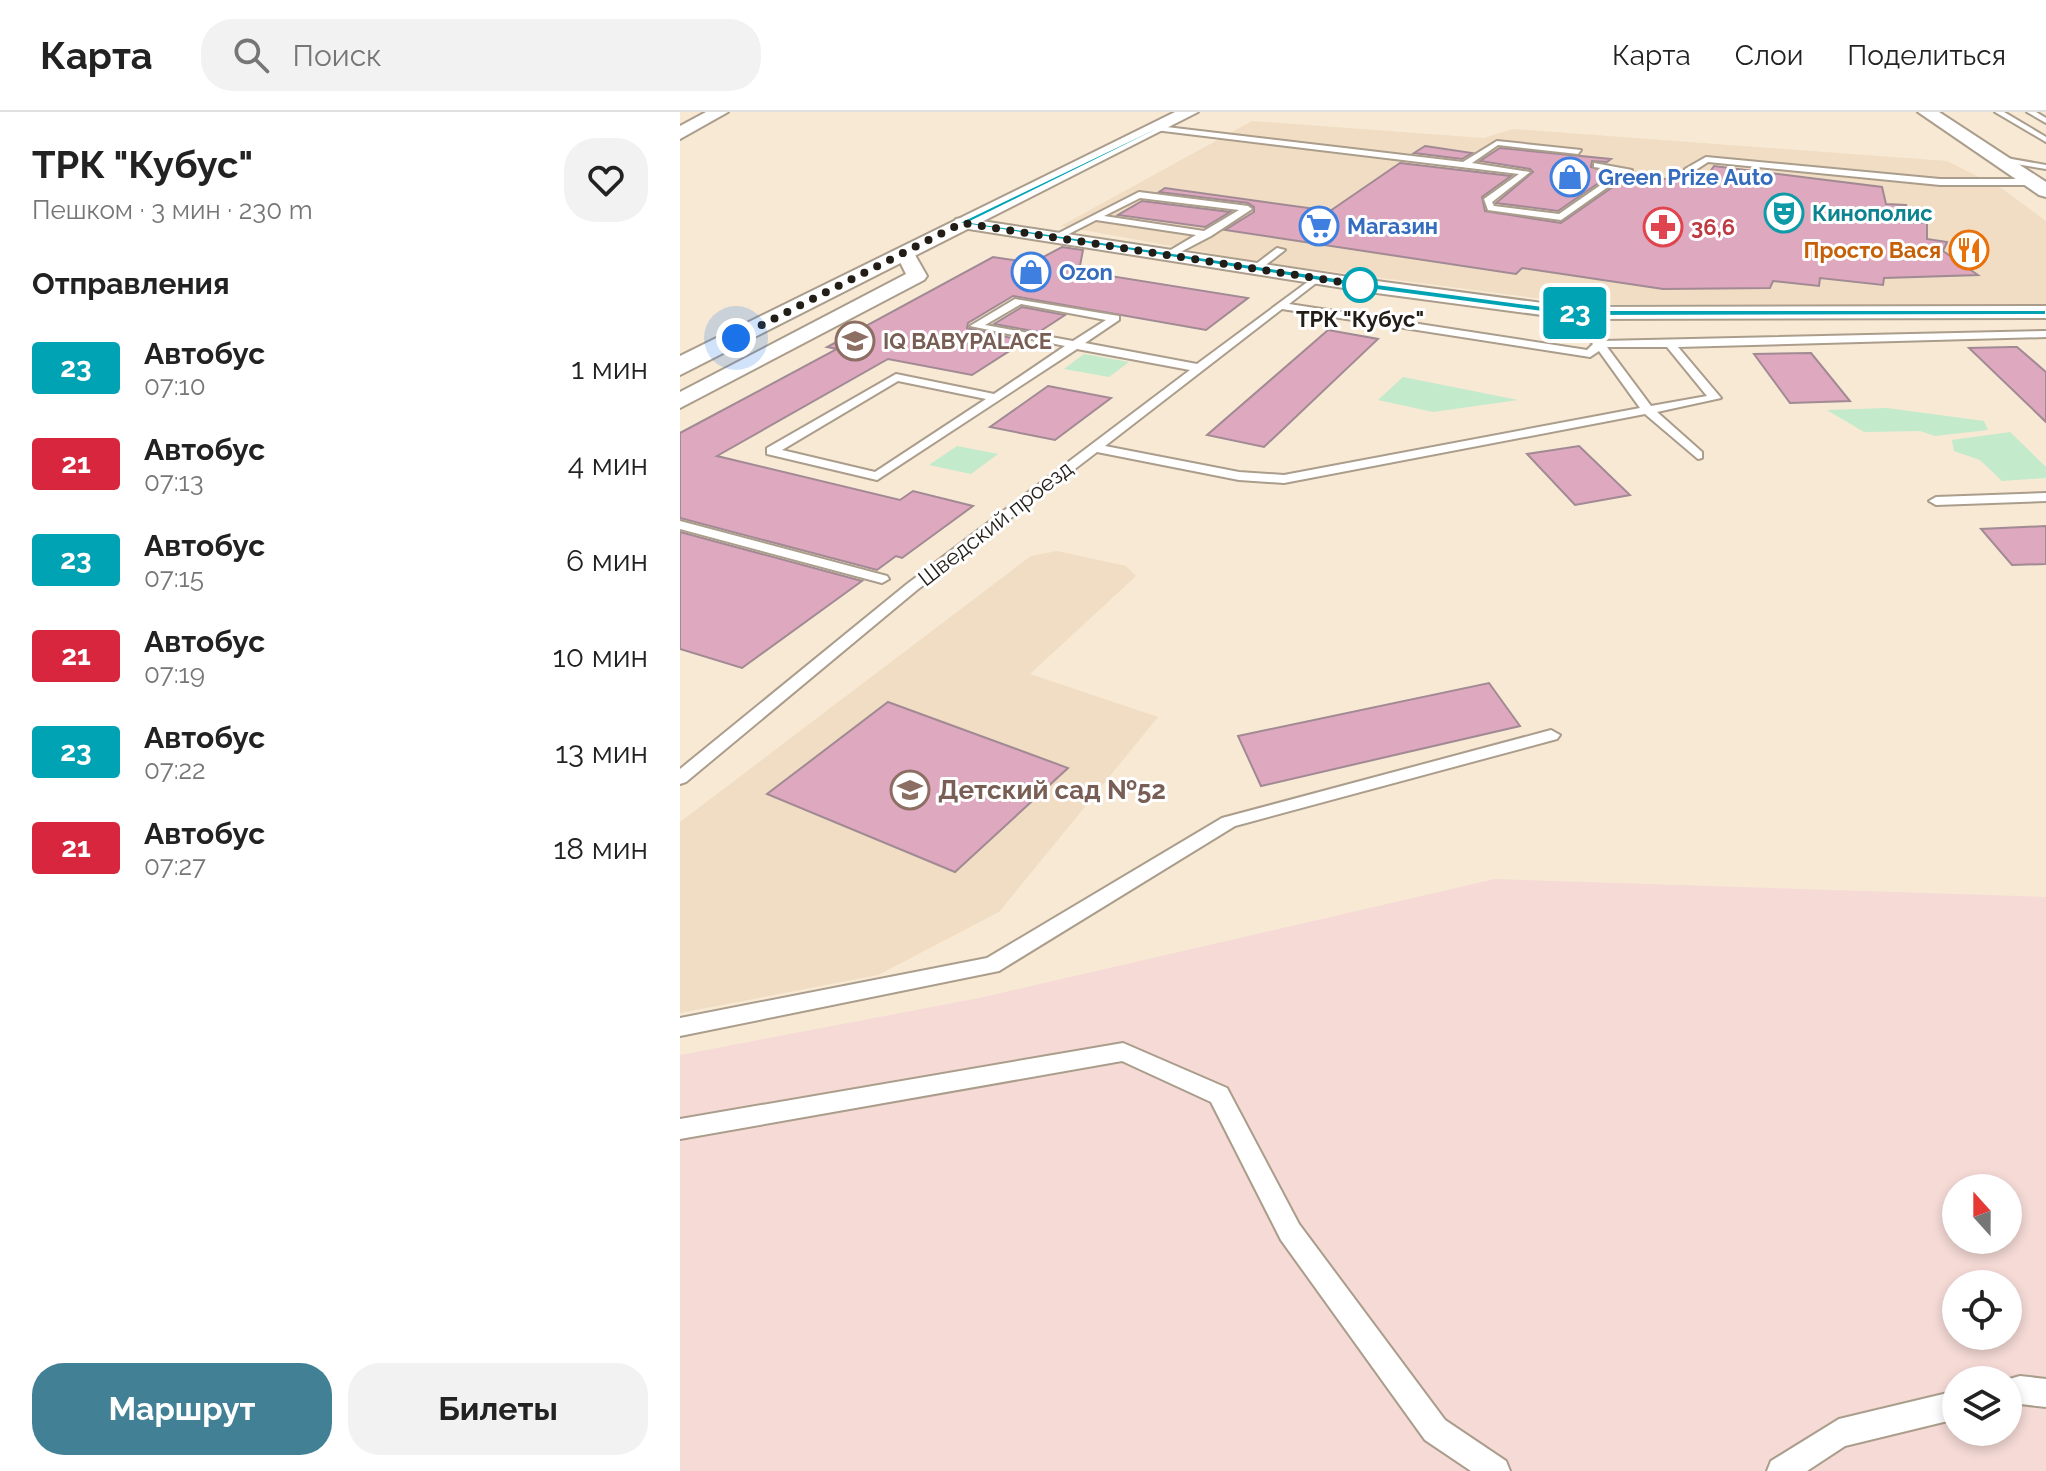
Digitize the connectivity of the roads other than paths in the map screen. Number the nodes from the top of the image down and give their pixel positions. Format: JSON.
{"nodes":[{"id":1,"x":719,"y":112,"type":"edge"},
{"id":2,"x":1189,"y":112,"type":"edge"},
{"id":3,"x":1927,"y":112,"type":"edge"},
{"id":4,"x":1999,"y":112,"type":"edge"},
{"id":5,"x":2031,"y":112,"type":"edge"},
{"id":6,"x":2046,"y":121,"type":"edge"},
{"id":7,"x":1158,"y":128,"type":"junction"},
{"id":8,"x":680,"y":133,"type":"edge"},
{"id":9,"x":2046,"y":140,"type":"edge"},
{"id":10,"x":1578,"y":152,"type":"dead end"},
{"id":11,"x":1464,"y":165,"type":"junction"},
{"id":12,"x":1597,"y":165,"type":"dead end"},
{"id":13,"x":1688,"y":171,"type":"dead end"},
{"id":14,"x":2042,"y":181,"type":"edge"},
{"id":15,"x":1097,"y":218,"type":"junction"},
{"id":16,"x":962,"y":223,"type":"junction"},
{"id":17,"x":1208,"y":234,"type":"junction"},
{"id":18,"x":1054,"y":238,"type":"junction"},
{"id":19,"x":1280,"y":250,"type":"dead end"},
{"id":20,"x":904,"y":252,"type":"junction"},
{"id":21,"x":1167,"y":256,"type":"junction"},
{"id":22,"x":1255,"y":269,"type":"junction"},
{"id":23,"x":1317,"y":278,"type":"junction"},
{"id":24,"x":1280,"y":306,"type":"junction"},
{"id":25,"x":2046,"y":312,"type":"edge"},
{"id":26,"x":1572,"y":313,"type":"junction"},
{"id":27,"x":2046,"y":334,"type":"edge"},
{"id":28,"x":1599,"y":344,"type":"junction"},
{"id":29,"x":1670,"y":344,"type":"junction"},
{"id":30,"x":1075,"y":345,"type":"junction"},
{"id":31,"x":680,"y":367,"type":"edge"},
{"id":32,"x":1199,"y":368,"type":"junction"},
{"id":33,"x":996,"y":398,"type":"junction"},
{"id":34,"x":680,"y":401,"type":"edge"},
{"id":35,"x":1648,"y":410,"type":"junction"},
{"id":36,"x":1093,"y":447,"type":"junction"},
{"id":37,"x":1698,"y":455,"type":"dead end"},
{"id":38,"x":2046,"y":497,"type":"edge"},
{"id":39,"x":1936,"y":501,"type":"dead end"},
{"id":40,"x":682,"y":527,"type":"edge"},
{"id":41,"x":882,"y":579,"type":"dead end"},
{"id":42,"x":1551,"y":735,"type":"dead end"},
{"id":43,"x":680,"y":778,"type":"edge"},
{"id":44,"x":680,"y":1027,"type":"edge"},
{"id":45,"x":680,"y":1129,"type":"edge"},
{"id":46,"x":2022,"y":1390,"type":"edge"},
{"id":47,"x":2046,"y":1393,"type":"edge"},
{"id":48,"x":1942,"y":1408,"type":"edge"},
{"id":49,"x":1496,"y":1471,"type":"edge"},
{"id":50,"x":1781,"y":1471,"type":"edge"}],
"edges":[{"from":1,"to":8,"type":"main road"},
{"from":2,"to":7,"type":"main road"},
{"from":3,"to":14,"type":"main road"},
{"from":4,"to":9,"type":"lane"},
{"from":5,"to":6,"type":"lane"},
{"from":7,"to":11,"type":"lane"},
{"from":7,"to":16,"type":"main road"},
{"from":10,"to":11,"type":"lane"},
{"from":11,"to":12,"type":"lane"},
{"from":13,"to":14,"type":"lane"},
{"from":15,"to":17,"type":"lane"},
{"from":15,"to":17,"type":"lane"},
{"from":15,"to":18,"type":"lane"},
{"from":16,"to":18,"type":"street"},
{"from":16,"to":20,"type":"main road"},
{"from":17,"to":21,"type":"lane"},
{"from":18,"to":21,"type":"street"},
{"from":19,"to":22,"type":"lane"},
{"from":20,"to":31,"type":"main road"},
{"from":20,"to":34,"type":"street"},
{"from":21,"to":22,"type":"street"},
{"from":22,"to":23,"type":"street"},
{"from":23,"to":24,"type":"lane","name":"Шведский проезд"},
{"from":23,"to":26,"type":"street"},
{"from":24,"to":28,"type":"lane"},
{"from":24,"to":32,"type":"lane","name":"Шведский проезд"},
{"from":25,"to":26,"type":"street"},
{"from":26,"to":28,"type":"lane"},
{"from":27,"to":29,"type":"lane"},
{"from":28,"to":29,"type":"lane"},
{"from":28,"to":35,"type":"lane"},
{"from":29,"to":35,"type":"lane"},
{"from":30,"to":30,"type":"lane"},
{"from":30,"to":32,"type":"lane"},
{"from":30,"to":33,"type":"lane"},
{"from":32,"to":36,"type":"lane","name":"Шведский проезд"},
{"from":33,"to":33,"type":"lane"},
{"from":35,"to":36,"type":"lane"},
{"from":35,"to":37,"type":"lane"},
{"from":36,"to":43,"type":"lane","name":"Шведский проезд"},
{"from":38,"to":39,"type":"lane"},
{"from":40,"to":41,"type":"lane"},
{"from":42,"to":44,"type":"lane"},
{"from":45,"to":49,"type":"lane"},
{"from":46,"to":47,"type":"lane"},
{"from":48,"to":50,"type":"lane"}]}
